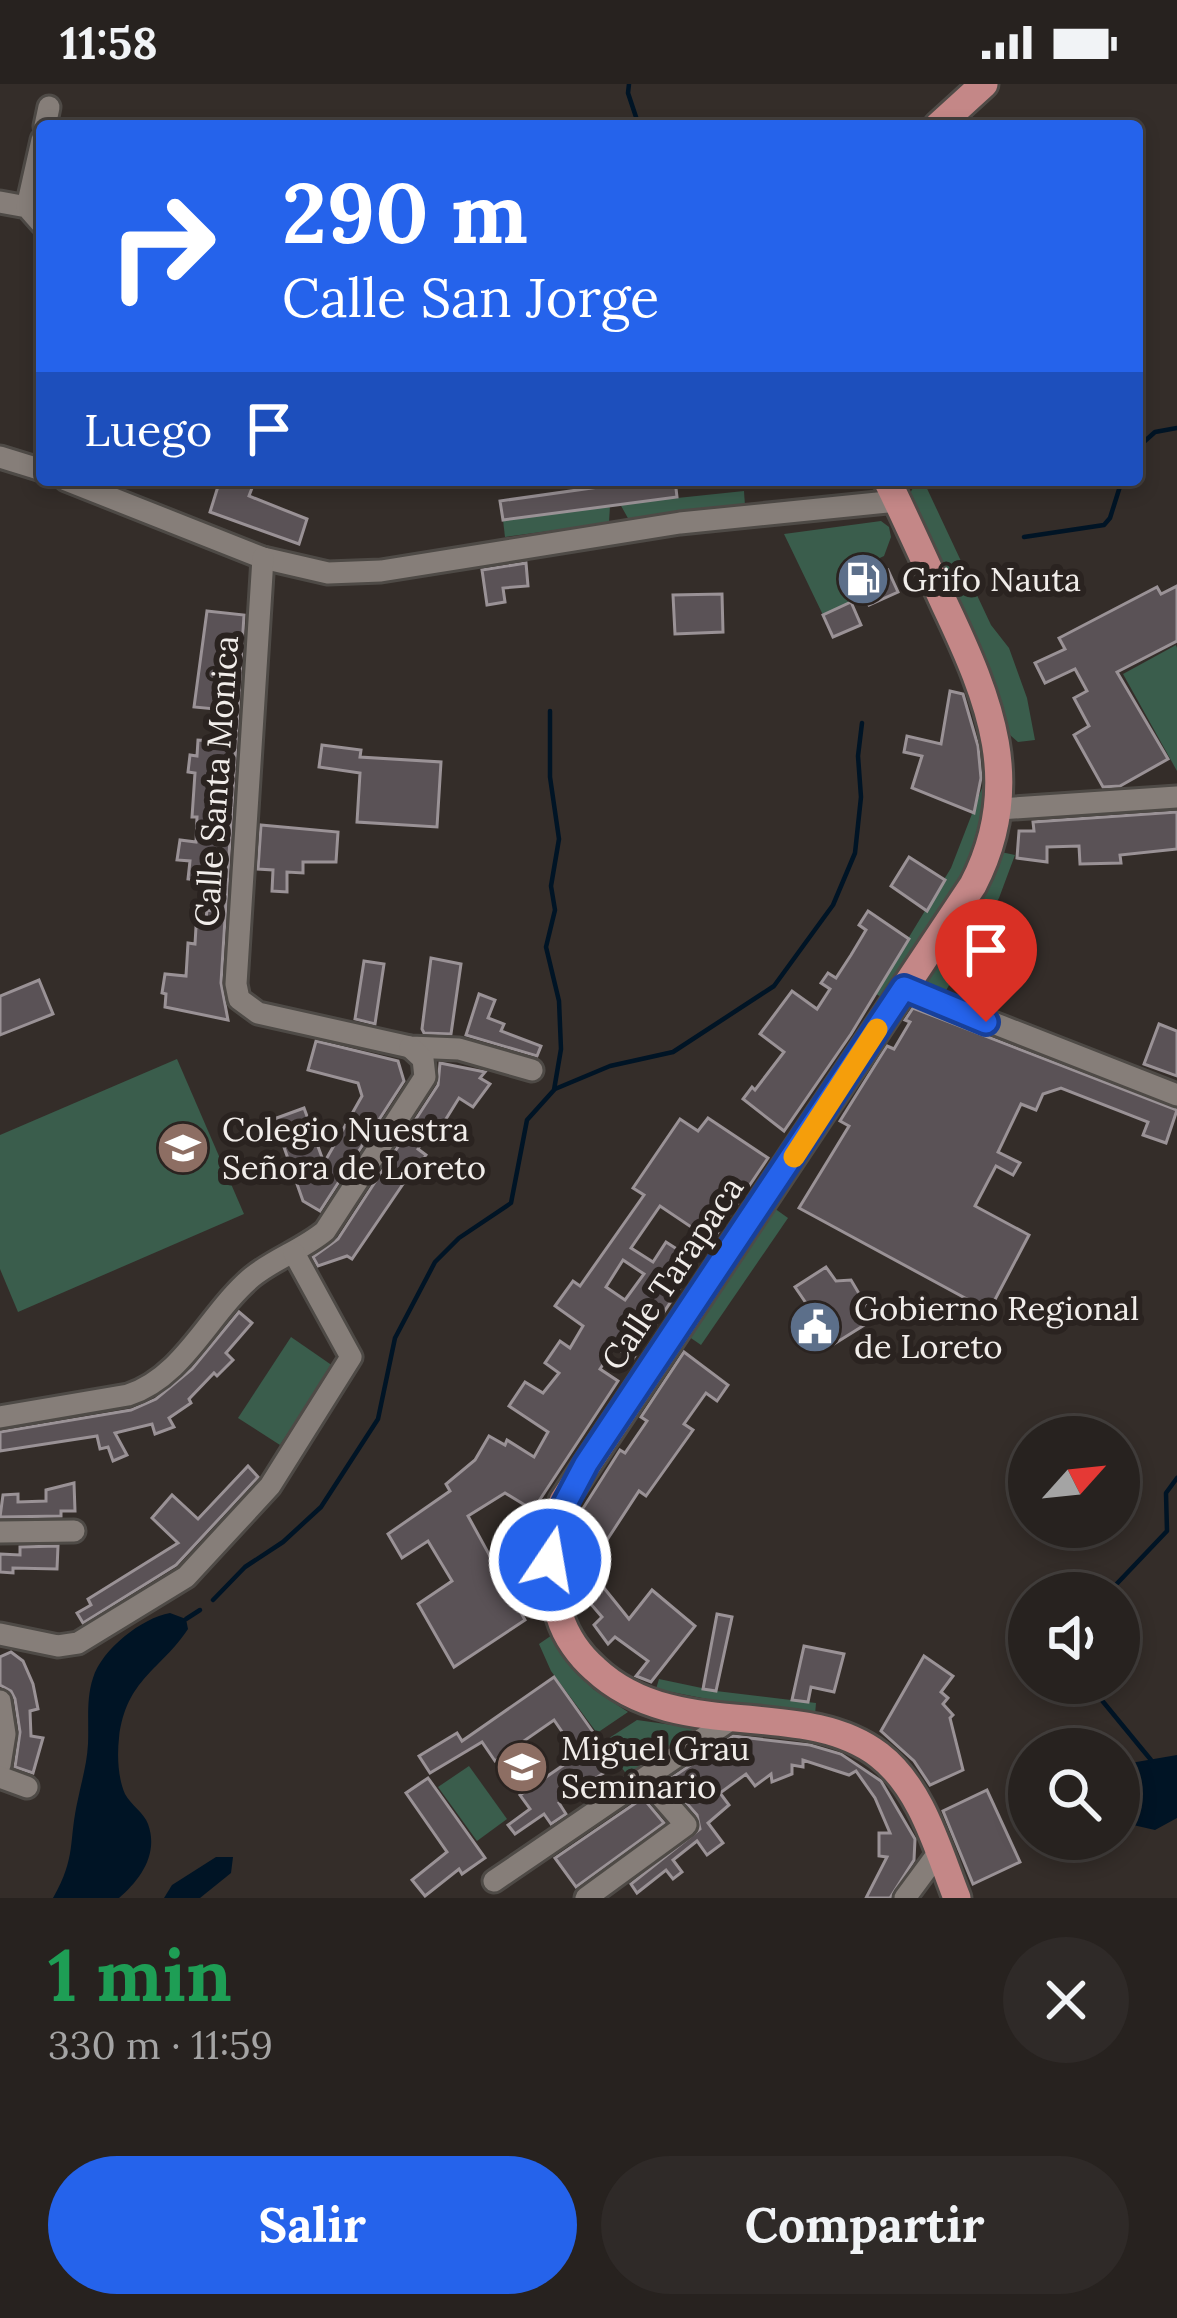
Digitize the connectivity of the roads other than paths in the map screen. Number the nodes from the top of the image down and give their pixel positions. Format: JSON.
{"nodes":[{"id":1,"x":984,"y":84,"type":"edge"},
{"id":2,"x":945,"y":120,"type":"edge"},
{"id":3,"x":0,"y":202,"type":"edge"},
{"id":4,"x":34,"y":215,"type":"edge"},
{"id":5,"x":0,"y":457,"type":"edge"},
{"id":6,"x":36,"y":462,"type":"edge"},
{"id":7,"x":81,"y":486,"type":"edge"},
{"id":8,"x":892,"y":490,"type":"edge"},
{"id":9,"x":263,"y":558,"type":"junction"},
{"id":10,"x":1177,"y":797,"type":"edge"},
{"id":11,"x":999,"y":809,"type":"junction"},
{"id":12,"x":904,"y":988,"type":"junction"},
{"id":13,"x":410,"y":1047,"type":"junction"},
{"id":14,"x":532,"y":1070,"type":"dead end"},
{"id":15,"x":1177,"y":1095,"type":"edge"},
{"id":16,"x":294,"y":1253,"type":"junction"},
{"id":17,"x":0,"y":1417,"type":"edge"},
{"id":18,"x":0,"y":1532,"type":"edge"},
{"id":19,"x":74,"y":1532,"type":"dead end"},
{"id":20,"x":0,"y":1634,"type":"edge"},
{"id":21,"x":0,"y":1701,"type":"edge"},
{"id":22,"x":734,"y":1718,"type":"junction"},
{"id":23,"x":0,"y":1765,"type":"edge"},
{"id":24,"x":0,"y":1777,"type":"edge"},
{"id":25,"x":646,"y":1779,"type":"junction"},
{"id":26,"x":27,"y":1787,"type":"dead end"},
{"id":27,"x":939,"y":1852,"type":"junction"},
{"id":28,"x":494,"y":1881,"type":"dead end"},
{"id":29,"x":586,"y":1898,"type":"edge"},
{"id":30,"x":905,"y":1898,"type":"edge"},
{"id":31,"x":957,"y":1898,"type":"edge"}],
"edges":[{"from":1,"to":2,"type":"main road"},
{"from":3,"to":4,"type":"street"},
{"from":5,"to":6,"type":"street"},
{"from":7,"to":9,"type":"street"},
{"from":8,"to":9,"type":"street"},
{"from":8,"to":11,"type":"main road","name":"Calle Tarapaca"},
{"from":9,"to":13,"type":"street","name":"Calle Santa Monica"},
{"from":10,"to":11,"type":"street"},
{"from":11,"to":12,"type":"main road","name":"Calle Tarapaca"},
{"from":12,"to":15,"type":"street"},
{"from":12,"to":22,"type":"main road","name":"Calle Tarapaca"},
{"from":13,"to":14,"type":"street"},
{"from":13,"to":16,"type":"street"},
{"from":16,"to":17,"type":"street"},
{"from":16,"to":20,"type":"street"},
{"from":18,"to":19,"type":"street"},
{"from":21,"to":23,"type":"street"},
{"from":22,"to":25,"type":"street"},
{"from":22,"to":27,"type":"main road","name":"Calle Tarapaca"},
{"from":24,"to":26,"type":"street"},
{"from":25,"to":28,"type":"street"},
{"from":25,"to":29,"type":"street"},
{"from":27,"to":30,"type":"street"},
{"from":27,"to":31,"type":"main road","name":"Calle Tarapaca"}]}
